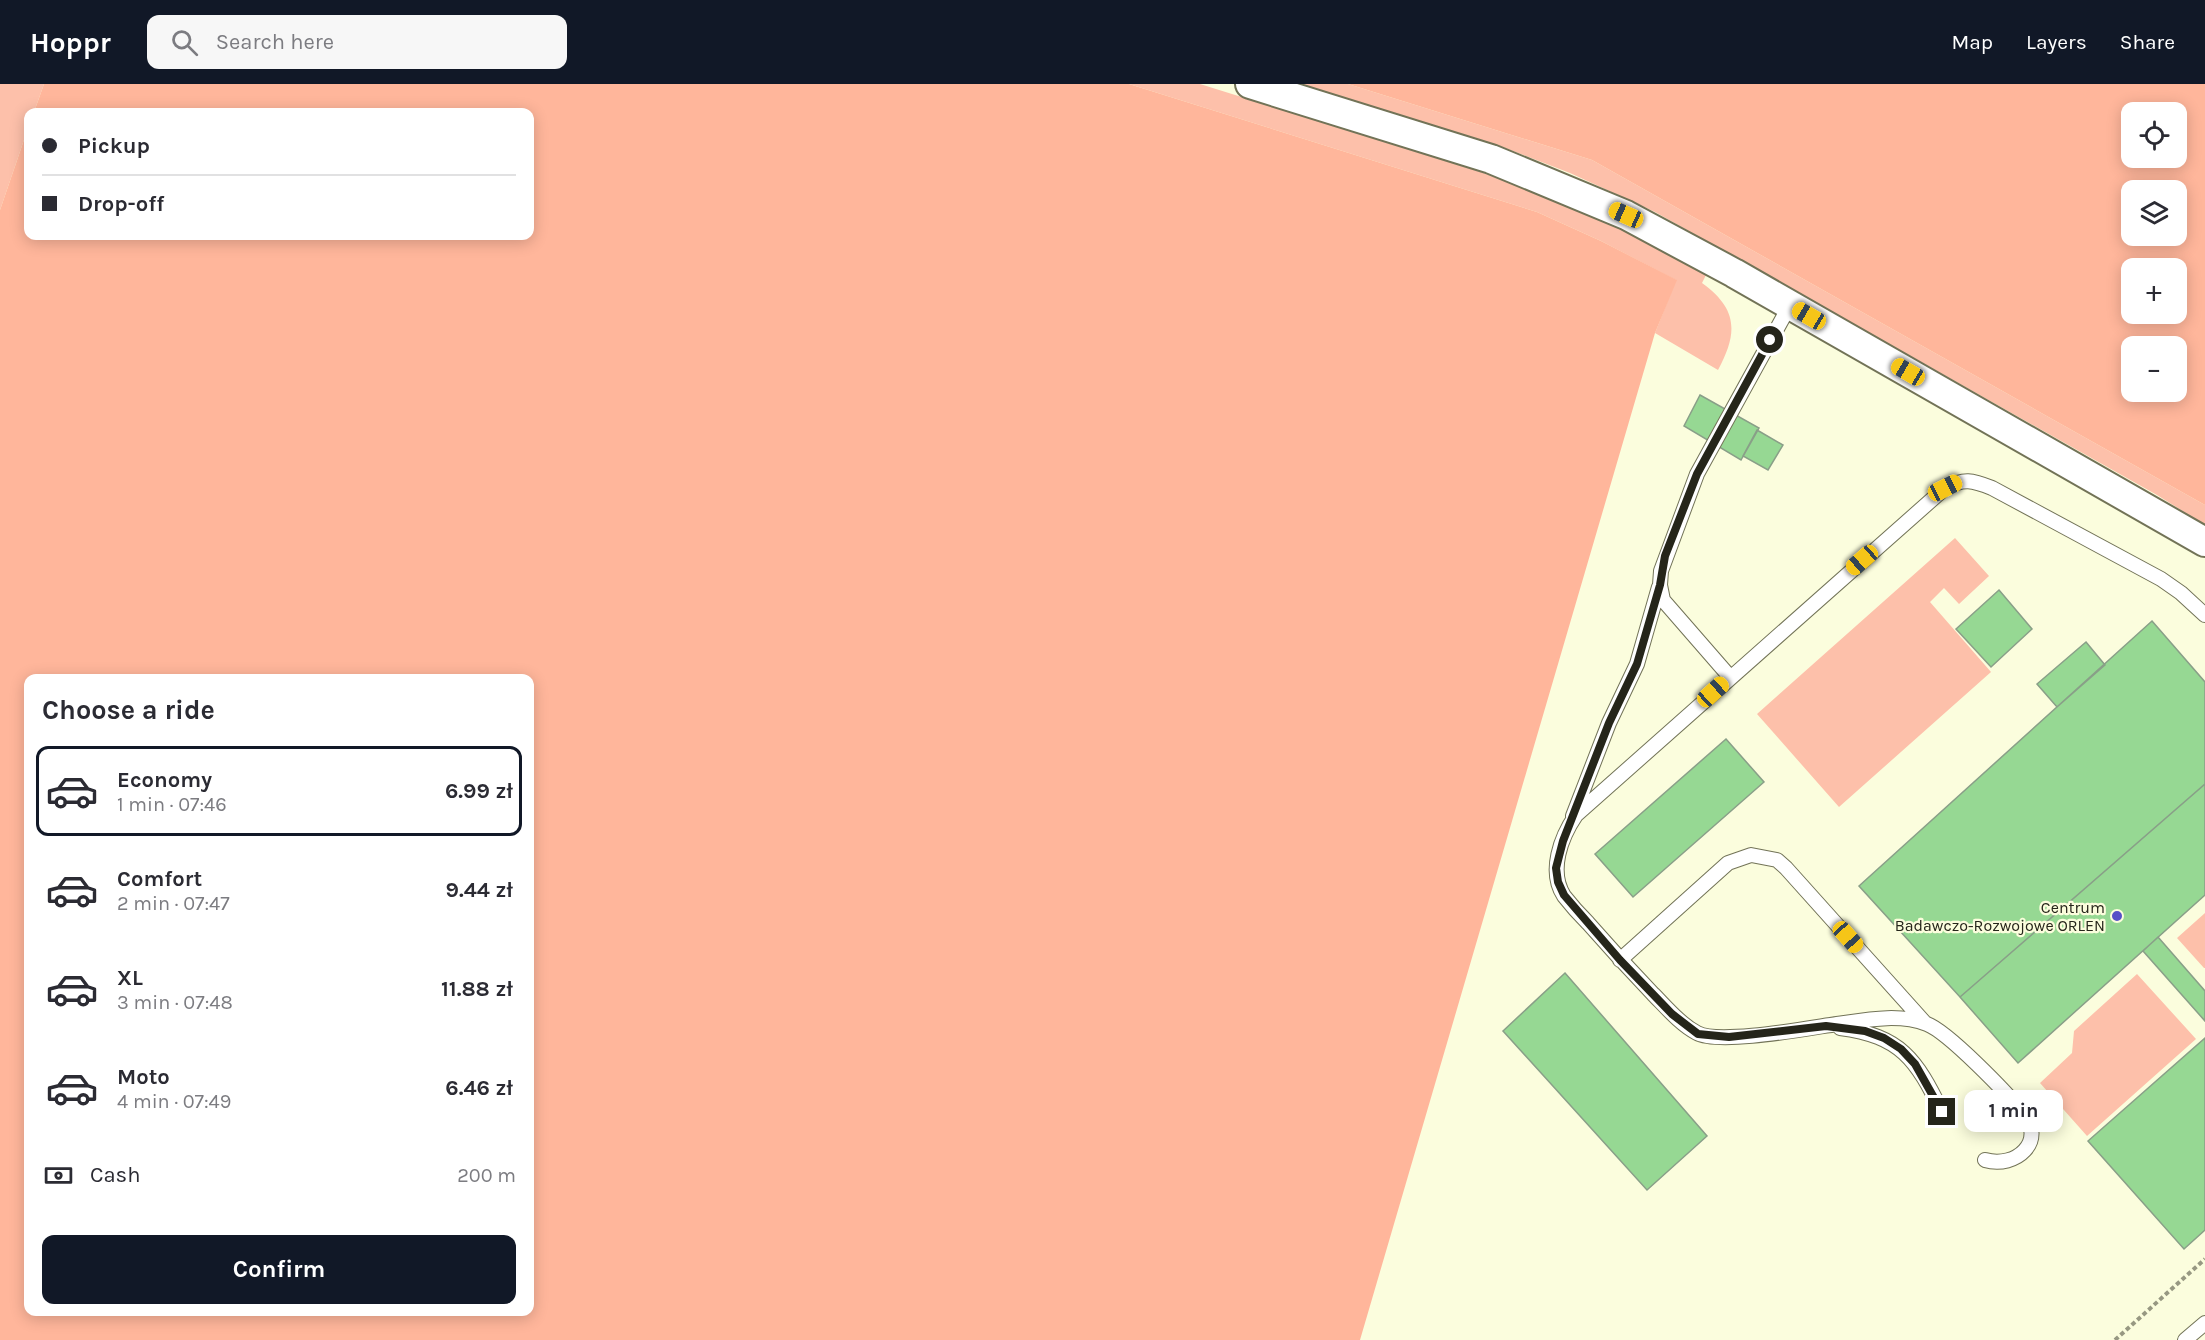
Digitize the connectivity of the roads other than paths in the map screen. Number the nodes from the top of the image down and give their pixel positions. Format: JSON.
{"nodes":[{"id":1,"x":1250,"y":84,"type":"edge"},
{"id":2,"x":1790,"y":305,"type":"junction"},
{"id":3,"x":2205,"y":542,"type":"edge"},
{"id":4,"x":1660,"y":585,"type":"junction"},
{"id":5,"x":2205,"y":615,"type":"edge"},
{"id":6,"x":1730,"y":677,"type":"junction"},
{"id":7,"x":1569,"y":826,"type":"junction"},
{"id":8,"x":1620,"y":960,"type":"junction"},
{"id":9,"x":1925,"y":1023,"type":"junction"},
{"id":10,"x":1826,"y":1026,"type":"junction"},
{"id":11,"x":1942,"y":1112,"type":"dead end"},
{"id":12,"x":1985,"y":1160,"type":"dead end"},
{"id":13,"x":2205,"y":1323,"type":"edge"},
{"id":14,"x":2186,"y":1340,"type":"edge"}],
"edges":[{"from":1,"to":2,"type":"street"},
{"from":2,"to":3,"type":"street"},
{"from":2,"to":4,"type":"lane"},
{"from":4,"to":6,"type":"lane"},
{"from":4,"to":7,"type":"lane"},
{"from":5,"to":6,"type":"lane"},
{"from":6,"to":7,"type":"lane"},
{"from":7,"to":8,"type":"lane"},
{"from":8,"to":9,"type":"lane"},
{"from":8,"to":10,"type":"lane"},
{"from":9,"to":10,"type":"lane"},
{"from":9,"to":12,"type":"lane"},
{"from":10,"to":11,"type":"lane"},
{"from":13,"to":14,"type":"lane"}]}
